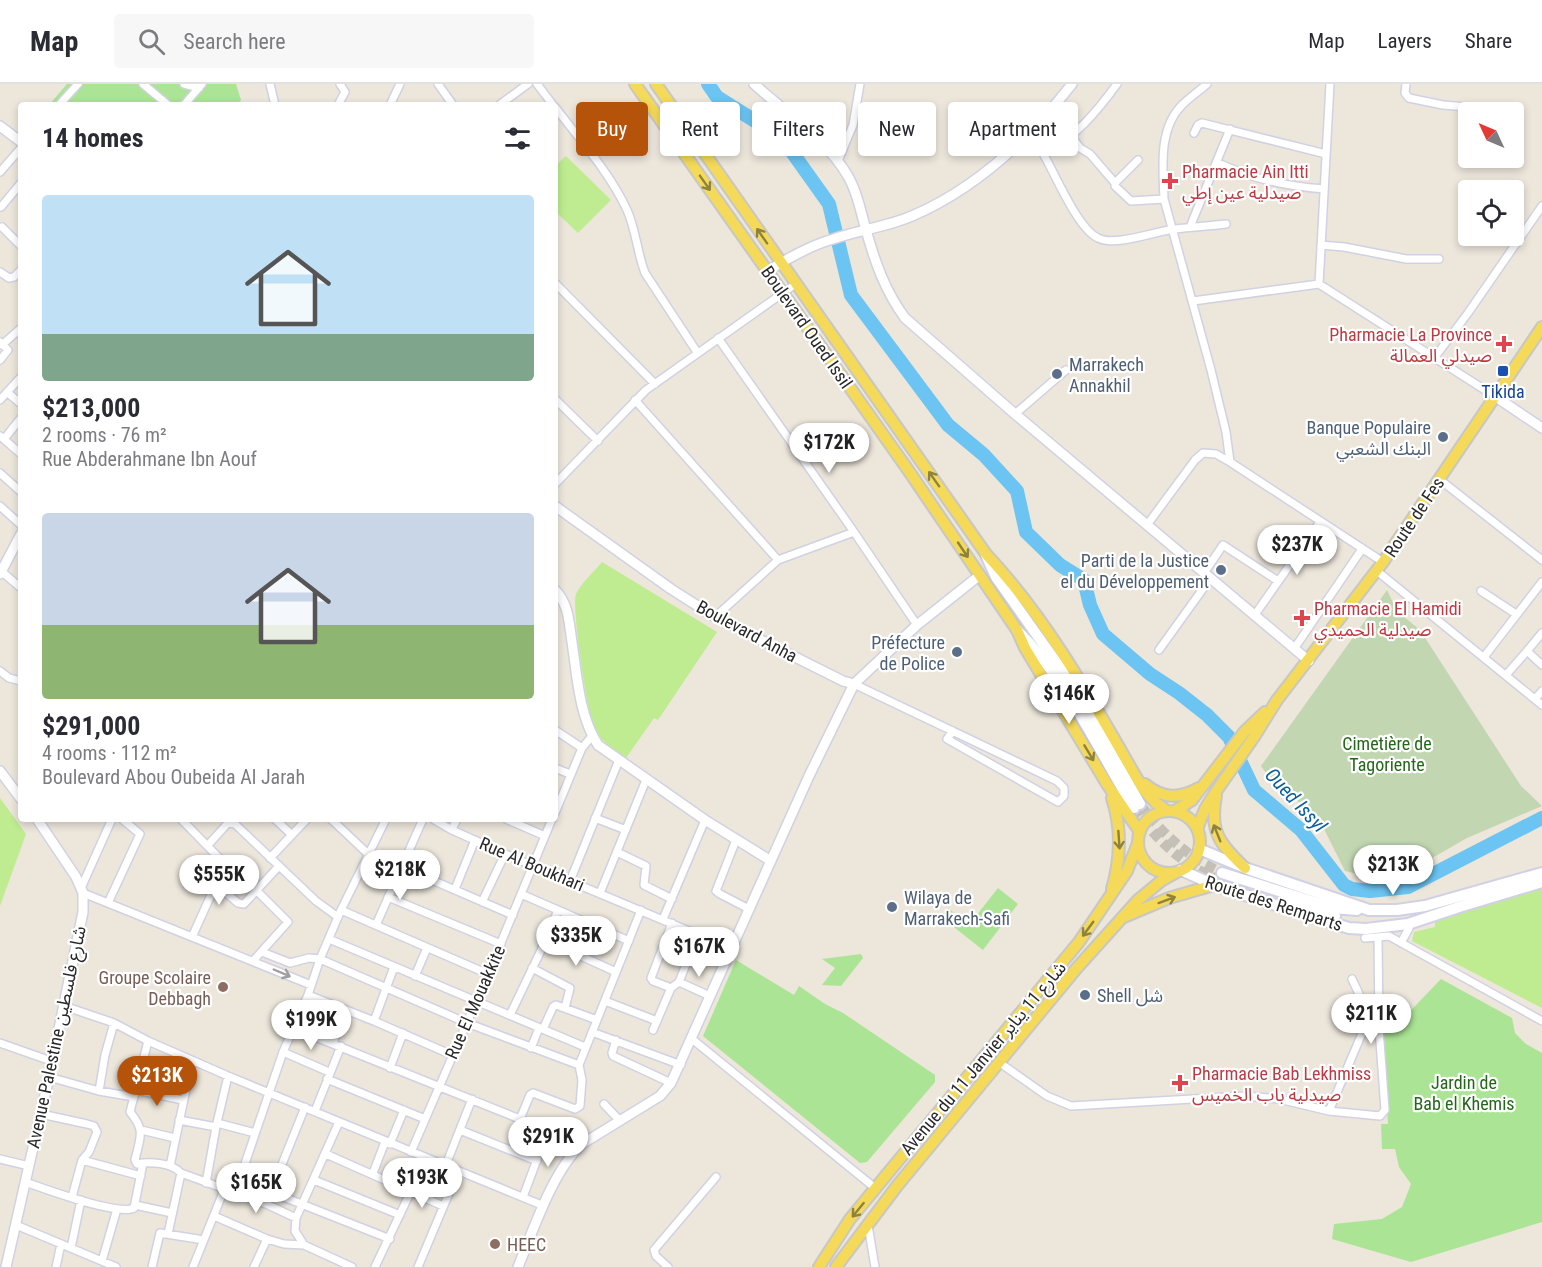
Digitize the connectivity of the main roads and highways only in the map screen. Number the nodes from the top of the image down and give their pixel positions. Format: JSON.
{"nodes":[{"id":1,"x":635,"y":84,"type":"edge"},
{"id":2,"x":656,"y":84,"type":"edge"},
{"id":3,"x":1542,"y":327,"type":"edge"},
{"id":4,"x":986,"y":554,"type":"junction"},
{"id":5,"x":1017,"y":630,"type":"junction"},
{"id":6,"x":1228,"y":762,"type":"junction"},
{"id":7,"x":1137,"y":778,"type":"junction"},
{"id":8,"x":1107,"y":784,"type":"junction"},
{"id":9,"x":1205,"y":785,"type":"junction"},
{"id":10,"x":1217,"y":790,"type":"junction"},
{"id":11,"x":1171,"y":811,"type":"junction"},
{"id":12,"x":1197,"y":830,"type":"junction"},
{"id":13,"x":1139,"y":837,"type":"junction"},
{"id":14,"x":1199,"y":849,"type":"junction"},
{"id":15,"x":1245,"y":868,"type":"junction"},
{"id":16,"x":1179,"y":871,"type":"junction"},
{"id":17,"x":1542,"y":873,"type":"edge"},
{"id":18,"x":1218,"y":879,"type":"junction"},
{"id":19,"x":1542,"y":882,"type":"edge"},
{"id":20,"x":1110,"y":899,"type":"junction"},
{"id":21,"x":1363,"y":909,"type":"junction"},
{"id":22,"x":1432,"y":915,"type":"junction"},
{"id":23,"x":1121,"y":919,"type":"junction"},
{"id":24,"x":819,"y":1267,"type":"edge"},
{"id":25,"x":836,"y":1267,"type":"edge"}],
"edges":[{"from":1,"to":5,"type":"main road","name":"Boulevard Oued Issil","one_way":true},
{"from":4,"to":2,"type":"main road","name":"Boulevard Oued Issil","one_way":true},
{"from":3,"to":6,"type":"main road","name":"Route de Fes"},
{"from":4,"to":5,"type":"main road","name":"Boulevard Oued Issil"},
{"from":4,"to":7,"type":"main road","name":"Boulevard Oued Issil"},
{"from":5,"to":8,"type":"main road","name":"Boulevard Oued Issil","one_way":true},
{"from":6,"to":9,"type":"main road","name":"Route de Fes"},
{"from":6,"to":10,"type":"main road","name":"Route de Fes"},
{"from":7,"to":9,"type":"main road"},
{"from":7,"to":11,"type":"main road","name":"Boulevard Oued Issil"},
{"from":8,"to":13,"type":"main road","name":"Boulevard Oued Issil"},
{"from":8,"to":20,"type":"main road","one_way":true},
{"from":9,"to":11,"type":"main road","name":"Route de Fes"},
{"from":10,"to":12,"type":"main road","name":"Route de Fes"},
{"from":15,"to":10,"type":"main road","one_way":true},
{"from":11,"to":12,"type":"main road"},
{"from":11,"to":13,"type":"main road"},
{"from":12,"to":14,"type":"main road"},
{"from":13,"to":16,"type":"main road"},
{"from":13,"to":20,"type":"main road","name":"Avenue du 11 Janvier شارع 11 يناير"},
{"from":14,"to":15,"type":"main road","name":"Route des Remparts"},
{"from":14,"to":16,"type":"main road"},
{"from":15,"to":21,"type":"main road","name":"Route des Remparts"},
{"from":16,"to":18,"type":"main road","name":"Route des Remparts"},
{"from":16,"to":23,"type":"main road","name":"Avenue du 11 Janvier شارع 11 يناير"},
{"from":17,"to":21,"type":"main road","name":"Route des Remparts"},
{"from":18,"to":21,"type":"main road"},
{"from":18,"to":22,"type":"main road"},
{"from":18,"to":22,"type":"main road","name":"Route des Remparts"},
{"from":23,"to":18,"type":"main road","one_way":true},
{"from":19,"to":22,"type":"main road","name":"Route des Remparts"},
{"from":20,"to":24,"type":"main road","name":"Avenue du 11 Janvier شارع 11 يناير","one_way":true},
{"from":23,"to":25,"type":"main road","name":"Avenue du 11 Janvier شارع 11 يناير"}]}
